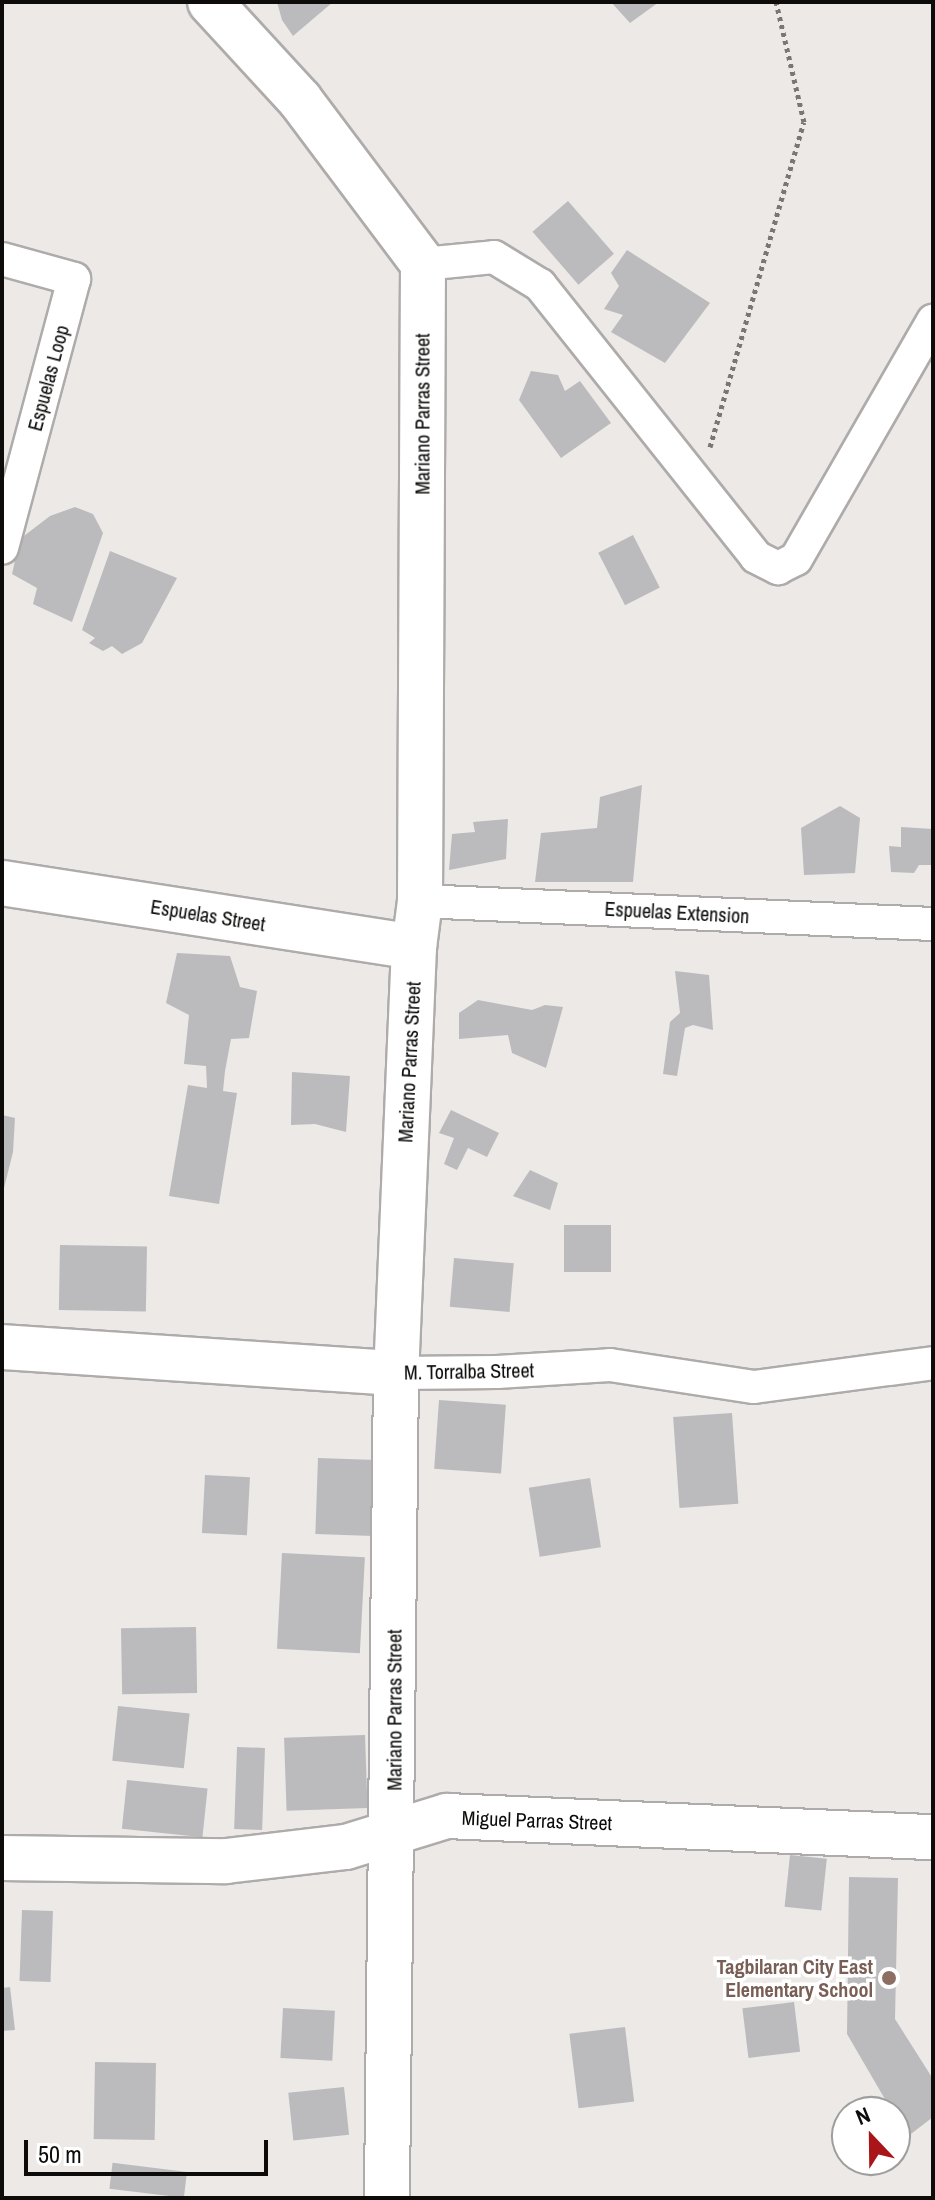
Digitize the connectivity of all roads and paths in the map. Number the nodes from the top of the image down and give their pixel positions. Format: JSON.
{"nodes":[{"id":1,"x":210,"y":2,"type":"edge"},
{"id":2,"x":776,"y":2,"type":"edge"},
{"id":3,"x":2,"y":259,"type":"edge"},
{"id":4,"x":423,"y":264,"type":"junction"},
{"id":5,"x":933,"y":321,"type":"edge"},
{"id":6,"x":699,"y":486,"type":"junction"},
{"id":7,"x":2,"y":548,"type":"edge"},
{"id":8,"x":2,"y":883,"type":"edge"},
{"id":9,"x":420,"y":901,"type":"junction"},
{"id":10,"x":933,"y":924,"type":"edge"},
{"id":11,"x":414,"y":947,"type":"junction"},
{"id":12,"x":2,"y":1347,"type":"edge"},
{"id":13,"x":933,"y":1363,"type":"edge"},
{"id":14,"x":396,"y":1373,"type":"junction"},
{"id":15,"x":393,"y":1833,"type":"junction"},
{"id":16,"x":933,"y":1837,"type":"edge"},
{"id":17,"x":2,"y":1858,"type":"edge"},
{"id":18,"x":387,"y":2198,"type":"edge"}],
"edges":[{"from":1,"to":4,"type":"main road"},
{"from":2,"to":6,"type":"path"},
{"from":3,"to":7,"type":"street","name":"Espuelas Loop"},
{"from":4,"to":6,"type":"street"},
{"from":4,"to":9,"type":"main road","name":"Mariano Parras Street"},
{"from":5,"to":6,"type":"street"},
{"from":8,"to":11,"type":"main road","name":"Espuelas Street"},
{"from":9,"to":10,"type":"street","name":"Espuelas Extension"},
{"from":9,"to":11,"type":"main road","name":"Mariano Parras Street"},
{"from":11,"to":14,"type":"main road","name":"Mariano Parras Street"},
{"from":12,"to":14,"type":"main road","name":"M. Torralba Street"},
{"from":13,"to":14,"type":"street","name":"M. Torralba Street"},
{"from":14,"to":15,"type":"main road","name":"Mariano Parras Street"},
{"from":15,"to":16,"type":"main road","name":"Miguel Parras Street"},
{"from":15,"to":17,"type":"main road","name":"Miguel Parras Street"},
{"from":15,"to":18,"type":"main road","name":"Mariano Parras Street"}]}
